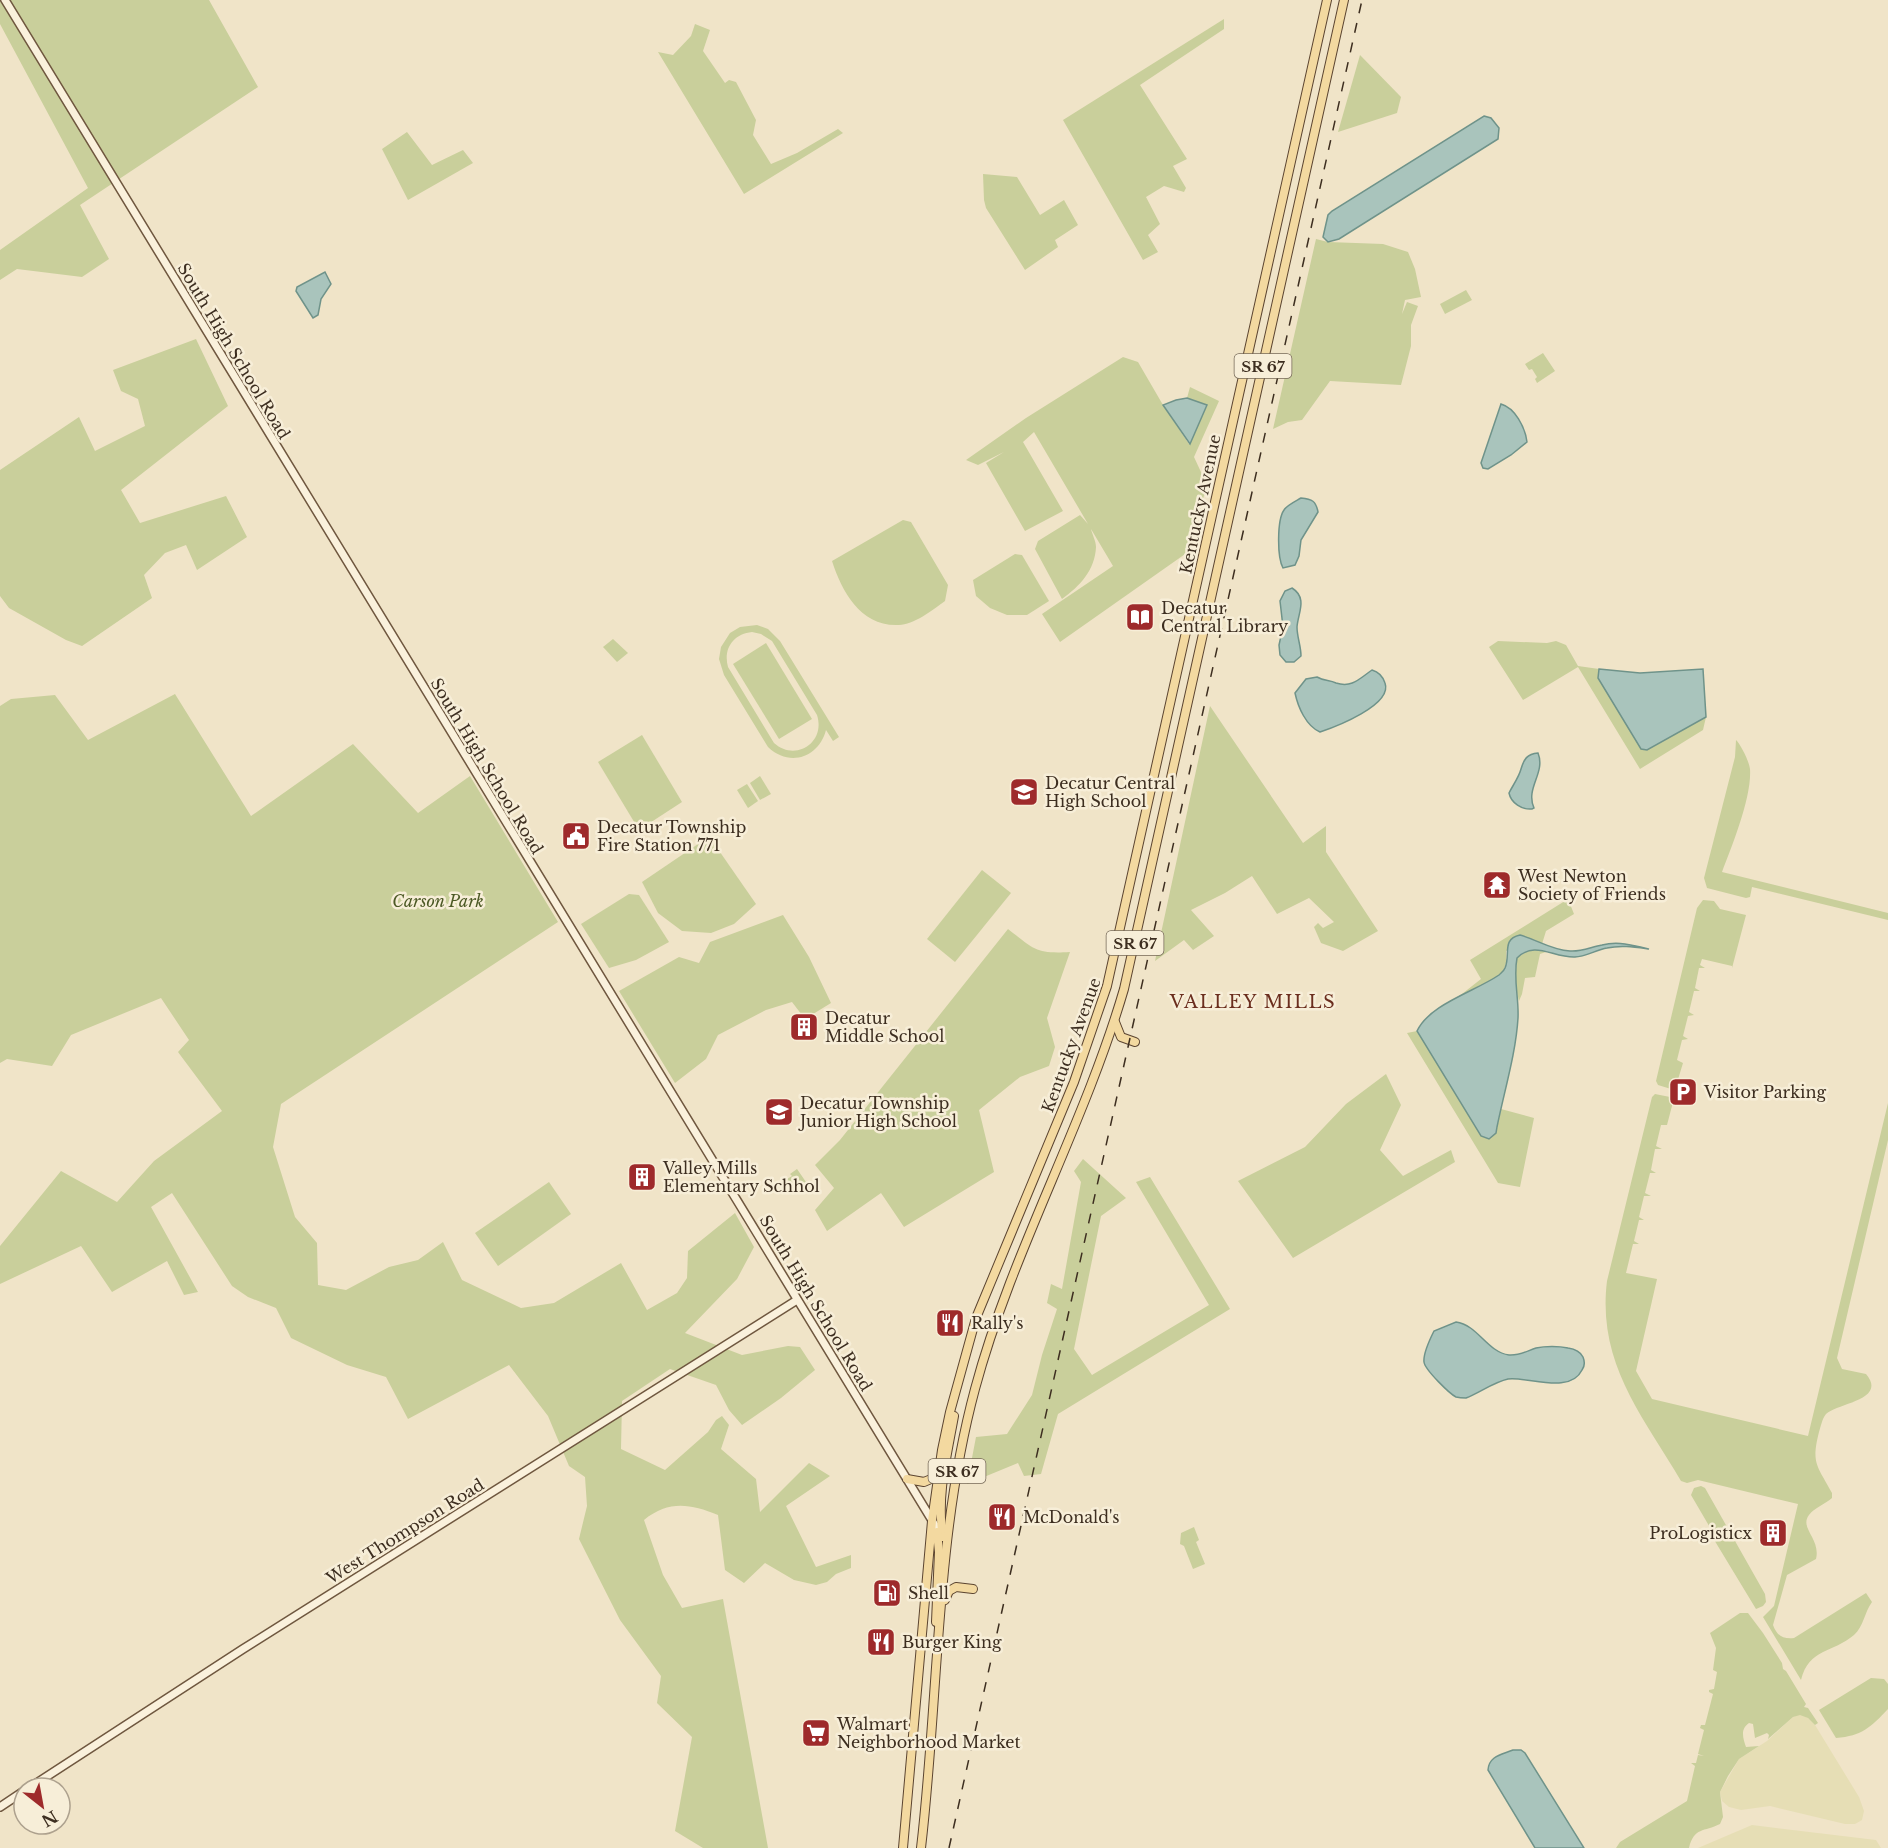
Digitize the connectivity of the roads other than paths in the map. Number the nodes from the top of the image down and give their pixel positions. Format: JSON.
{"nodes":[{"id":1,"x":5,"y":0,"type":"edge"},
{"id":2,"x":1327,"y":0,"type":"edge"},
{"id":3,"x":1344,"y":0,"type":"edge"},
{"id":4,"x":1115,"y":1022,"type":"junction"},
{"id":5,"x":1135,"y":1042,"type":"dead end"},
{"id":6,"x":797,"y":1300,"type":"junction"},
{"id":7,"x":951,"y":1406,"type":"junction"},
{"id":8,"x":938,"y":1476,"type":"junction"},
{"id":9,"x":907,"y":1479,"type":"junction"},
{"id":10,"x":933,"y":1524,"type":"junction"},
{"id":11,"x":945,"y":1541,"type":"junction"},
{"id":12,"x":973,"y":1588,"type":"dead end"},
{"id":13,"x":942,"y":1610,"type":"junction"},
{"id":14,"x":940,"y":1631,"type":"junction"},
{"id":15,"x":47,"y":1776,"type":"edge"},
{"id":16,"x":903,"y":1848,"type":"edge"},
{"id":17,"x":921,"y":1848,"type":"edge"}],
"edges":[{"from":1,"to":6,"type":"main road","name":"South High School Road"},
{"from":2,"to":7,"type":"main road","name":"Kentucky Avenue","number":"SR 67"},
{"from":3,"to":4,"type":"main road","name":"Kentucky Avenue","number":"SR 67"},
{"from":4,"to":5,"type":"main road"},
{"from":4,"to":11,"type":"main road","name":"Kentucky Avenue","number":"SR 67"},
{"from":6,"to":9,"type":"main road","name":"South High School Road"},
{"from":6,"to":15,"type":"main road","name":"West Thompson Road"},
{"from":7,"to":8,"type":"main road","name":"Kentucky Avenue","number":"SR 67"},
{"from":7,"to":11,"type":"main road"},
{"from":8,"to":9,"type":"main road"},
{"from":8,"to":10,"type":"main road","name":"Kentucky Avenue","number":"SR 67"},
{"from":9,"to":10,"type":"main road","name":"South High School Road"},
{"from":10,"to":11,"type":"main road","name":"South High School Road"},
{"from":10,"to":14,"type":"main road"},
{"from":10,"to":16,"type":"main road","name":"Kentucky Avenue","number":"SR 67"},
{"from":11,"to":13,"type":"main road","name":"Kentucky Avenue","number":"SR 67"},
{"from":12,"to":13,"type":"main road"},
{"from":13,"to":14,"type":"main road","name":"Kentucky Avenue","number":"SR 67"},
{"from":14,"to":17,"type":"main road","name":"Kentucky Avenue","number":"SR 67"}]}
